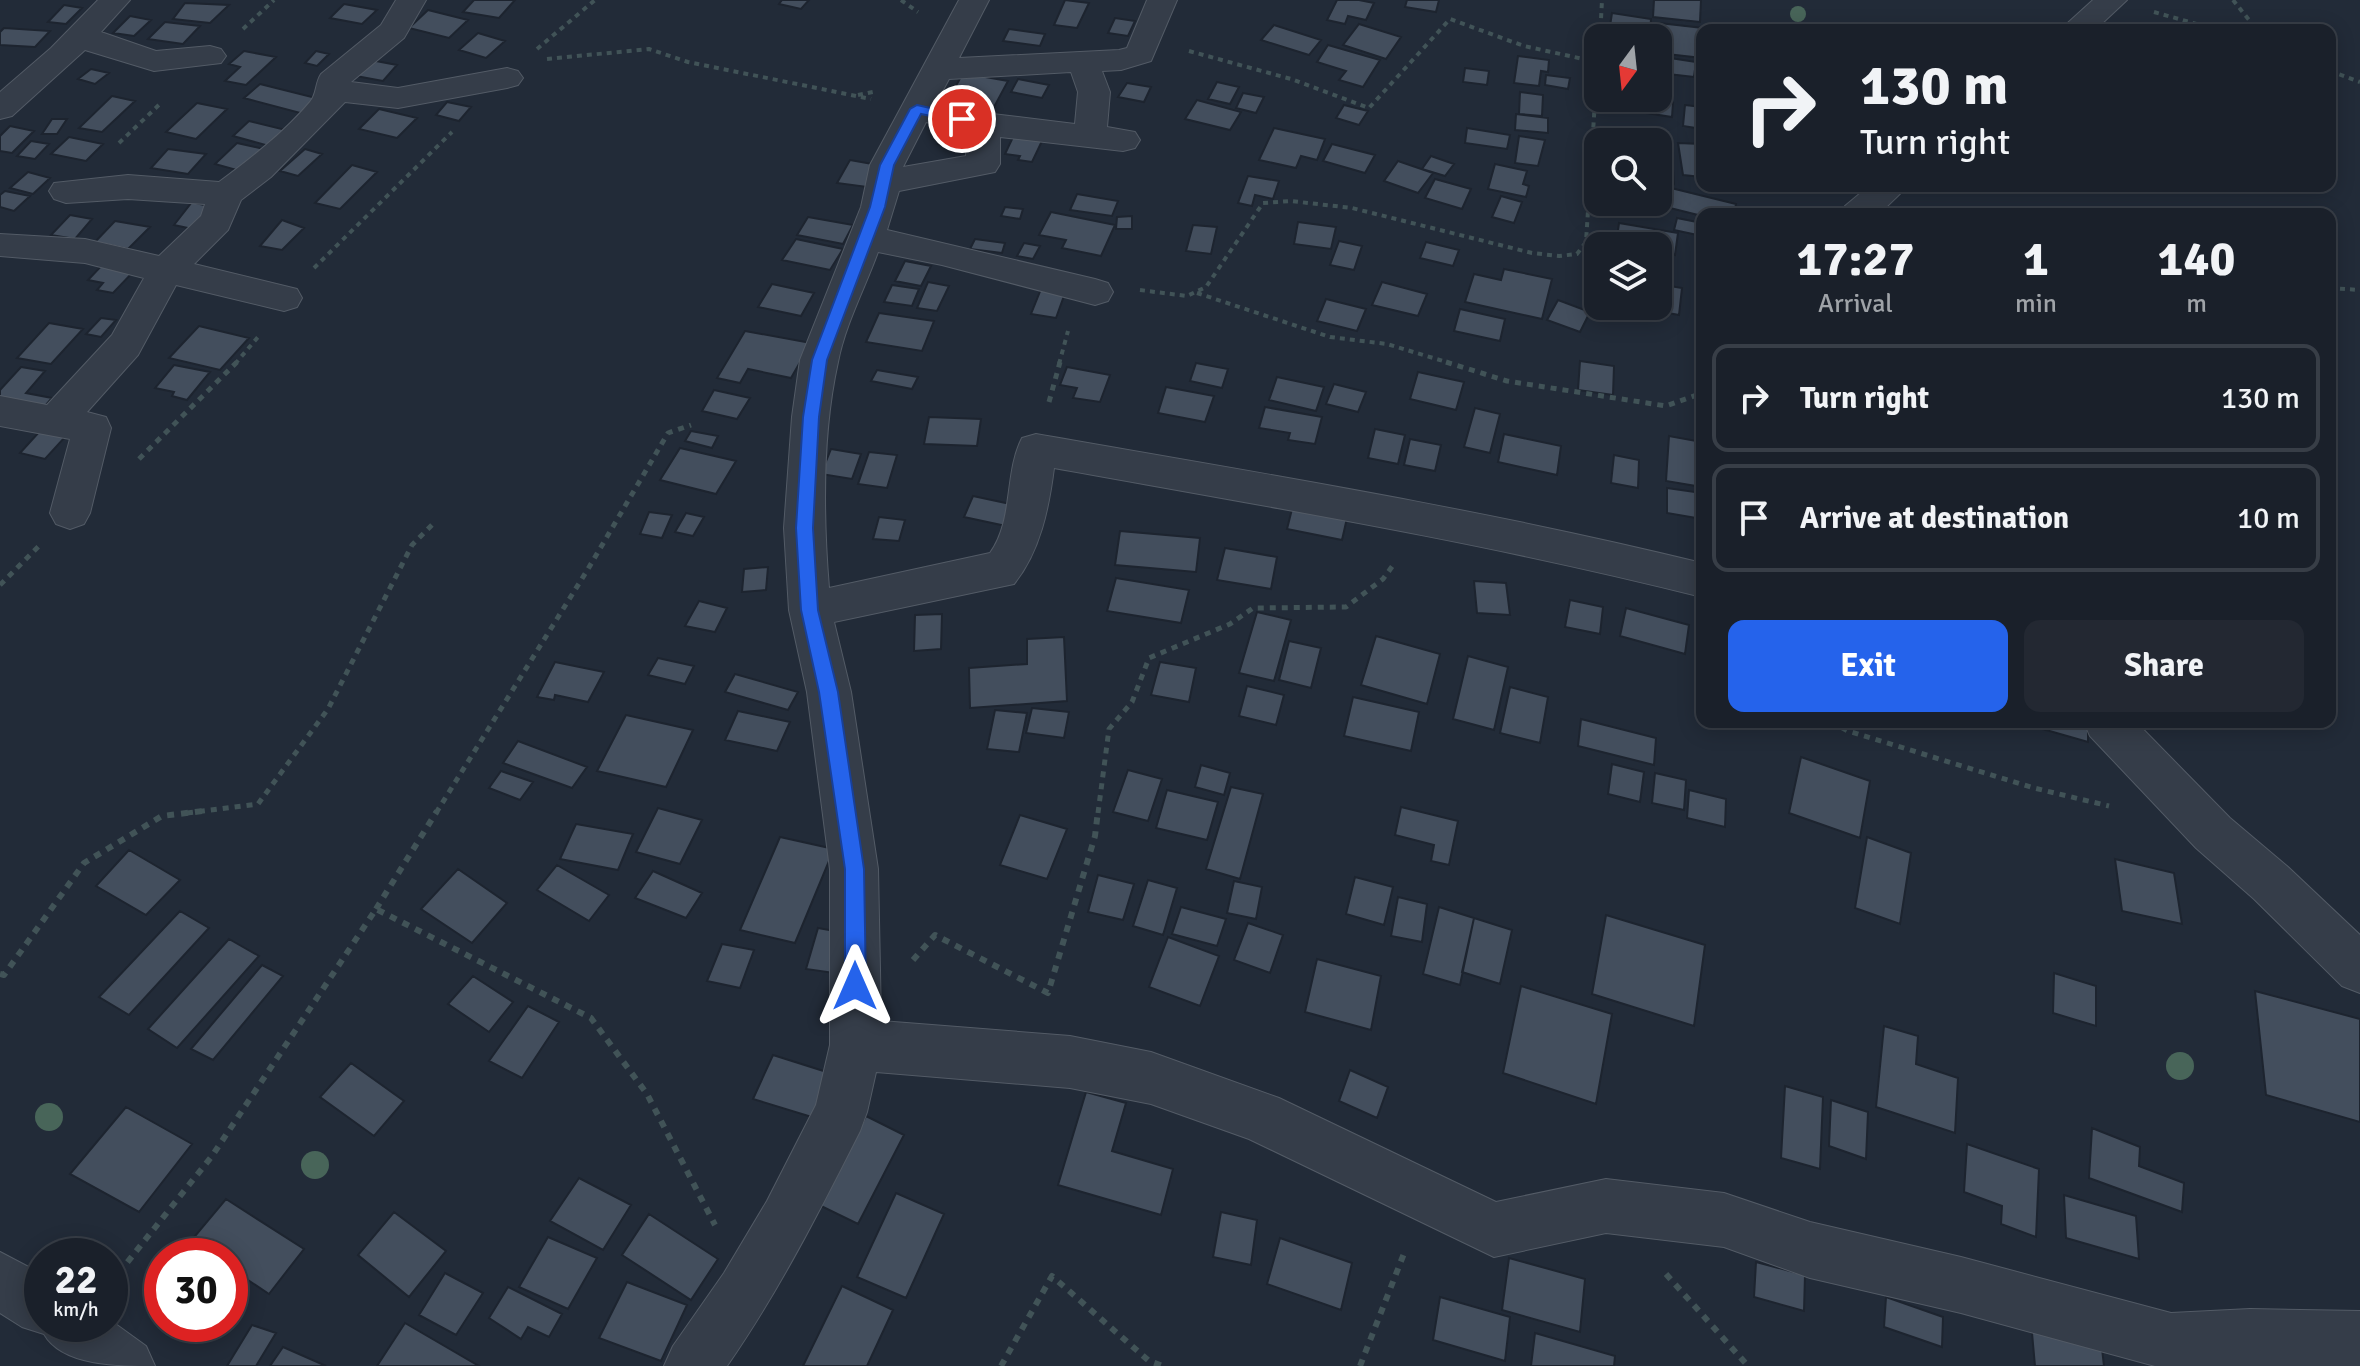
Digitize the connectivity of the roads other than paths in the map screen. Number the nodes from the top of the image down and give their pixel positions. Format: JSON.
{"nodes":[{"id":1,"x":115,"y":0,"type":"edge"},
{"id":2,"x":411,"y":0,"type":"edge"},
{"id":3,"x":974,"y":0,"type":"edge"},
{"id":4,"x":1162,"y":0,"type":"edge"},
{"id":5,"x":2112,"y":0,"type":"edge"},
{"id":6,"x":2083,"y":24,"type":"edge"},
{"id":7,"x":77,"y":39,"type":"junction"},
{"id":8,"x":210,"y":56,"type":"road end"},
{"id":9,"x":1083,"y":62,"type":"junction"},
{"id":10,"x":939,"y":69,"type":"junction"},
{"id":11,"x":507,"y":78,"type":"dead end"},
{"id":12,"x":330,"y":90,"type":"junction"},
{"id":13,"x":0,"y":109,"type":"edge"},
{"id":14,"x":917,"y":109,"type":"junction"},
{"id":15,"x":984,"y":124,"type":"junction"},
{"id":16,"x":1090,"y":136,"type":"junction"},
{"id":17,"x":1123,"y":140,"type":"dead end"},
{"id":18,"x":884,"y":182,"type":"junction"},
{"id":19,"x":66,"y":191,"type":"road end"},
{"id":20,"x":1884,"y":192,"type":"edge"},
{"id":21,"x":226,"y":194,"type":"junction"},
{"id":22,"x":1864,"y":208,"type":"edge"},
{"id":23,"x":867,"y":238,"type":"junction"},
{"id":24,"x":5,"y":245,"type":"dead end"},
{"id":25,"x":167,"y":269,"type":"junction"},
{"id":26,"x":1095,"y":292,"type":"road end"},
{"id":27,"x":284,"y":298,"type":"dead end"},
{"id":28,"x":0,"y":411,"type":"edge"},
{"id":29,"x":56,"y":421,"type":"junction"},
{"id":30,"x":70,"y":513,"type":"dead end"},
{"id":31,"x":1696,"y":579,"type":"edge"},
{"id":32,"x":810,"y":610,"type":"junction"},
{"id":33,"x":2112,"y":728,"type":"edge"},
{"id":34,"x":2360,"y":969,"type":"edge"},
{"id":35,"x":856,"y":1045,"type":"junction"},
{"id":36,"x":0,"y":1280,"type":"edge"},
{"id":37,"x":24,"y":1295,"type":"edge"},
{"id":38,"x":2360,"y":1339,"type":"edge"},
{"id":39,"x":93,"y":1342,"type":"edge"},
{"id":40,"x":126,"y":1366,"type":"edge"},
{"id":41,"x":693,"y":1366,"type":"edge"}],
"edges":[{"from":1,"to":7,"type":"street"},
{"from":2,"to":12,"type":"street"},
{"from":3,"to":10,"type":"street"},
{"from":4,"to":9,"type":"street"},
{"from":5,"to":6,"type":"street"},
{"from":7,"to":8,"type":"street"},
{"from":7,"to":13,"type":"street"},
{"from":9,"to":10,"type":"street"},
{"from":9,"to":16,"type":"street"},
{"from":10,"to":14,"type":"street"},
{"from":11,"to":12,"type":"street"},
{"from":12,"to":21,"type":"street"},
{"from":14,"to":15,"type":"street"},
{"from":14,"to":18,"type":"street"},
{"from":15,"to":16,"type":"street"},
{"from":15,"to":18,"type":"street"},
{"from":16,"to":17,"type":"street"},
{"from":18,"to":23,"type":"street"},
{"from":19,"to":21,"type":"street"},
{"from":20,"to":22,"type":"street"},
{"from":21,"to":25,"type":"street"},
{"from":23,"to":26,"type":"street"},
{"from":23,"to":32,"type":"street"},
{"from":24,"to":25,"type":"street"},
{"from":25,"to":27,"type":"street"},
{"from":25,"to":29,"type":"street"},
{"from":28,"to":29,"type":"street"},
{"from":29,"to":30,"type":"street"},
{"from":31,"to":32,"type":"street"},
{"from":32,"to":35,"type":"street"},
{"from":33,"to":34,"type":"street"},
{"from":35,"to":38,"type":"street"},
{"from":35,"to":41,"type":"street"},
{"from":36,"to":37,"type":"street"},
{"from":39,"to":40,"type":"street"}]}
